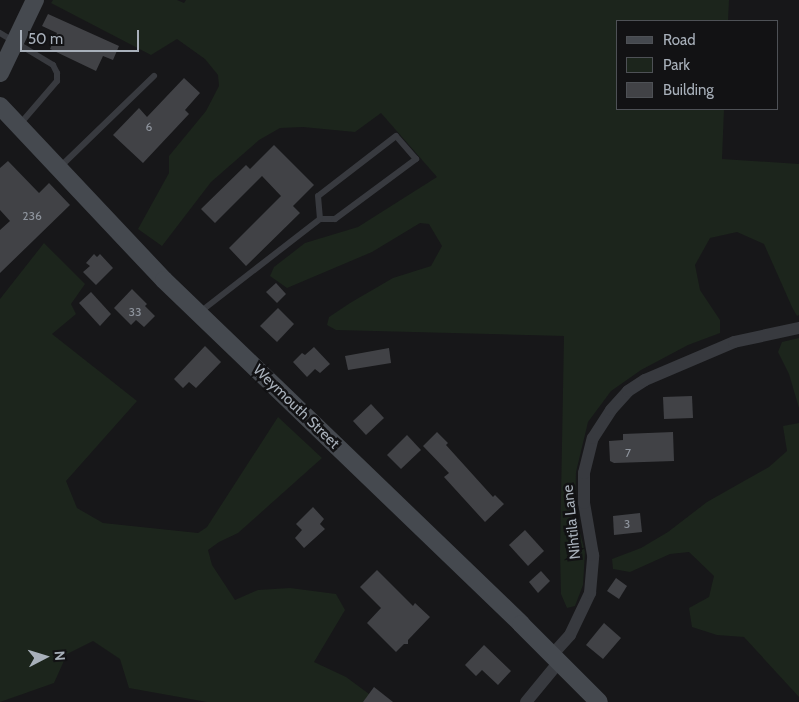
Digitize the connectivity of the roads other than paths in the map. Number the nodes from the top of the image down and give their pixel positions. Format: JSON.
{"nodes":[{"id":1,"x":35,"y":0,"type":"edge"},
{"id":2,"x":8,"y":37,"type":"edge"},
{"id":3,"x":0,"y":73,"type":"edge"},
{"id":4,"x":154,"y":76,"type":"dead end"},
{"id":5,"x":0,"y":106,"type":"edge"},
{"id":6,"x":19,"y":125,"type":"junction"},
{"id":7,"x":59,"y":168,"type":"junction"},
{"id":8,"x":320,"y":219,"type":"junction"},
{"id":9,"x":199,"y":313,"type":"junction"},
{"id":10,"x":799,"y":328,"type":"edge"},
{"id":11,"x":556,"y":659,"type":"junction"},
{"id":12,"x":526,"y":702,"type":"edge"},
{"id":13,"x":599,"y":702,"type":"edge"}],
"edges":[{"from":1,"to":2,"type":"main road"},
{"from":2,"to":3,"type":"main road"},
{"from":2,"to":6,"type":"lane"},
{"from":4,"to":7,"type":"lane"},
{"from":5,"to":6,"type":"main road","name":"Weymouth Street"},
{"from":6,"to":7,"type":"main road","name":"Weymouth Street"},
{"from":7,"to":9,"type":"main road","name":"Weymouth Street"},
{"from":8,"to":8,"type":"lane"},
{"from":8,"to":9,"type":"lane"},
{"from":9,"to":11,"type":"main road","name":"Weymouth Street"},
{"from":10,"to":11,"type":"street","name":"Nihtila Lane"},
{"from":11,"to":12,"type":"street","name":"Nihtila Lane"},
{"from":11,"to":13,"type":"main road","name":"Weymouth Street"}]}
